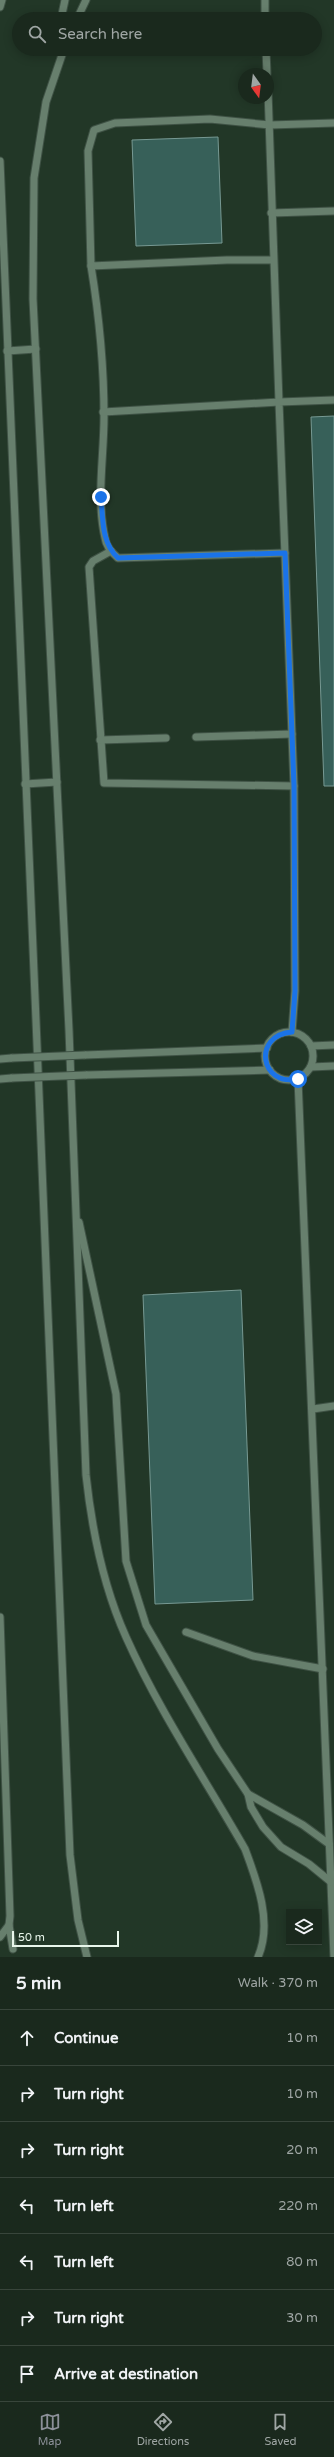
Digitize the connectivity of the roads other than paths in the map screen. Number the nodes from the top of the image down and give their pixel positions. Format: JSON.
{"nodes":[{"id":1,"x":2,"y":0,"type":"edge"},
{"id":2,"x":65,"y":0,"type":"edge"},
{"id":3,"x":86,"y":0,"type":"edge"},
{"id":4,"x":264,"y":0,"type":"edge"},
{"id":5,"x":0,"y":7,"type":"edge"},
{"id":6,"x":62,"y":12,"type":"edge"},
{"id":7,"x":80,"y":12,"type":"edge"},
{"id":8,"x":265,"y":12,"type":"edge"},
{"id":9,"x":59,"y":56,"type":"edge"},
{"id":10,"x":61,"y":56,"type":"edge"},
{"id":11,"x":266,"y":56,"type":"edge"},
{"id":12,"x":59,"y":62,"type":"junction"},
{"id":13,"x":267,"y":68,"type":"edge"},
{"id":14,"x":269,"y":104,"type":"edge"},
{"id":15,"x":334,"y":123,"type":"edge"},
{"id":16,"x":270,"y":125,"type":"junction"},
{"id":17,"x":0,"y":161,"type":"edge"},
{"id":18,"x":334,"y":211,"type":"edge"},
{"id":19,"x":271,"y":213,"type":"junction"},
{"id":20,"x":273,"y":260,"type":"junction"},
{"id":21,"x":92,"y":266,"type":"junction"},
{"id":22,"x":36,"y":349,"type":"junction"},
{"id":23,"x":7,"y":351,"type":"junction"},
{"id":24,"x":334,"y":400,"type":"edge"},
{"id":25,"x":279,"y":402,"type":"junction"},
{"id":26,"x":103,"y":412,"type":"junction"},
{"id":27,"x":111,"y":551,"type":"junction"},
{"id":28,"x":285,"y":553,"type":"junction"},
{"id":29,"x":292,"y":734,"type":"junction"},
{"id":30,"x":196,"y":737,"type":"dead end"},
{"id":31,"x":166,"y":738,"type":"dead end"},
{"id":32,"x":100,"y":740,"type":"junction"},
{"id":33,"x":57,"y":782,"type":"junction"},
{"id":34,"x":25,"y":784,"type":"junction"},
{"id":35,"x":294,"y":786,"type":"junction"},
{"id":36,"x":292,"y":1032,"type":"junction"},
{"id":37,"x":334,"y":1045,"type":"edge"},
{"id":38,"x":311,"y":1046,"type":"junction"},
{"id":39,"x":267,"y":1048,"type":"junction"},
{"id":40,"x":0,"y":1059,"type":"edge"},
{"id":41,"x":334,"y":1066,"type":"edge"},
{"id":42,"x":311,"y":1067,"type":"junction"},
{"id":43,"x":270,"y":1070,"type":"junction"},
{"id":44,"x":0,"y":1079,"type":"edge"},
{"id":45,"x":298,"y":1079,"type":"junction"},
{"id":46,"x":76,"y":1210,"type":"junction"},
{"id":47,"x":334,"y":1406,"type":"edge"},
{"id":48,"x":313,"y":1409,"type":"junction"},
{"id":49,"x":0,"y":1617,"type":"edge"},
{"id":50,"x":186,"y":1632,"type":"dead end"},
{"id":51,"x":323,"y":1669,"type":"junction"},
{"id":52,"x":248,"y":1794,"type":"junction"},
{"id":53,"x":331,"y":1798,"type":"edge"},
{"id":54,"x":4,"y":1830,"type":"edge"},
{"id":55,"x":329,"y":1844,"type":"junction"},
{"id":56,"x":331,"y":1882,"type":"junction"},
{"id":57,"x":9,"y":1925,"type":"junction"},
{"id":58,"x":0,"y":1937,"type":"edge"},
{"id":59,"x":13,"y":1949,"type":"dead end"},
{"id":60,"x":87,"y":1957,"type":"edge"},
{"id":61,"x":258,"y":1957,"type":"edge"},
{"id":62,"x":334,"y":1957,"type":"edge"}],
"edges":[{"from":1,"to":5,"type":"lane"},
{"from":2,"to":6,"type":"lane"},
{"from":3,"to":7,"type":"lane"},
{"from":4,"to":8,"type":"lane"},
{"from":9,"to":12,"type":"lane"},
{"from":10,"to":12,"type":"lane"},
{"from":11,"to":13,"type":"lane"},
{"from":12,"to":22,"type":"lane"},
{"from":14,"to":16,"type":"lane"},
{"from":15,"to":16,"type":"lane"},
{"from":16,"to":19,"type":"lane"},
{"from":16,"to":21,"type":"lane"},
{"from":17,"to":23,"type":"lane"},
{"from":18,"to":19,"type":"lane"},
{"from":19,"to":20,"type":"lane"},
{"from":20,"to":21,"type":"lane"},
{"from":20,"to":25,"type":"lane"},
{"from":21,"to":26,"type":"lane"},
{"from":22,"to":23,"type":"lane"},
{"from":22,"to":33,"type":"lane"},
{"from":23,"to":34,"type":"lane"},
{"from":24,"to":25,"type":"lane"},
{"from":25,"to":26,"type":"lane"},
{"from":25,"to":28,"type":"lane"},
{"from":26,"to":27,"type":"lane"},
{"from":27,"to":28,"type":"lane"},
{"from":27,"to":32,"type":"lane"},
{"from":28,"to":29,"type":"lane"},
{"from":29,"to":30,"type":"lane"},
{"from":29,"to":35,"type":"lane"},
{"from":31,"to":32,"type":"lane"},
{"from":32,"to":35,"type":"lane"},
{"from":33,"to":34,"type":"lane"},
{"from":33,"to":46,"type":"lane"},
{"from":34,"to":60,"type":"lane"},
{"from":35,"to":36,"type":"lane"},
{"from":36,"to":38,"type":"lane"},
{"from":36,"to":39,"type":"lane"},
{"from":37,"to":38,"type":"lane"},
{"from":38,"to":42,"type":"lane"},
{"from":39,"to":40,"type":"lane","bridge":true},
{"from":39,"to":43,"type":"lane"},
{"from":41,"to":42,"type":"lane"},
{"from":42,"to":45,"type":"lane"},
{"from":43,"to":44,"type":"lane","bridge":true},
{"from":43,"to":45,"type":"lane"},
{"from":45,"to":48,"type":"lane"},
{"from":46,"to":52,"type":"lane"},
{"from":46,"to":61,"type":"lane"},
{"from":47,"to":48,"type":"lane"},
{"from":48,"to":51,"type":"lane"},
{"from":49,"to":54,"type":"lane"},
{"from":50,"to":51,"type":"lane"},
{"from":51,"to":53,"type":"lane"},
{"from":52,"to":55,"type":"lane"},
{"from":52,"to":56,"type":"lane"},
{"from":53,"to":55,"type":"lane"},
{"from":54,"to":57,"type":"lane"},
{"from":55,"to":56,"type":"lane"},
{"from":56,"to":62,"type":"lane"},
{"from":57,"to":58,"type":"lane"},
{"from":57,"to":59,"type":"lane"}]}
